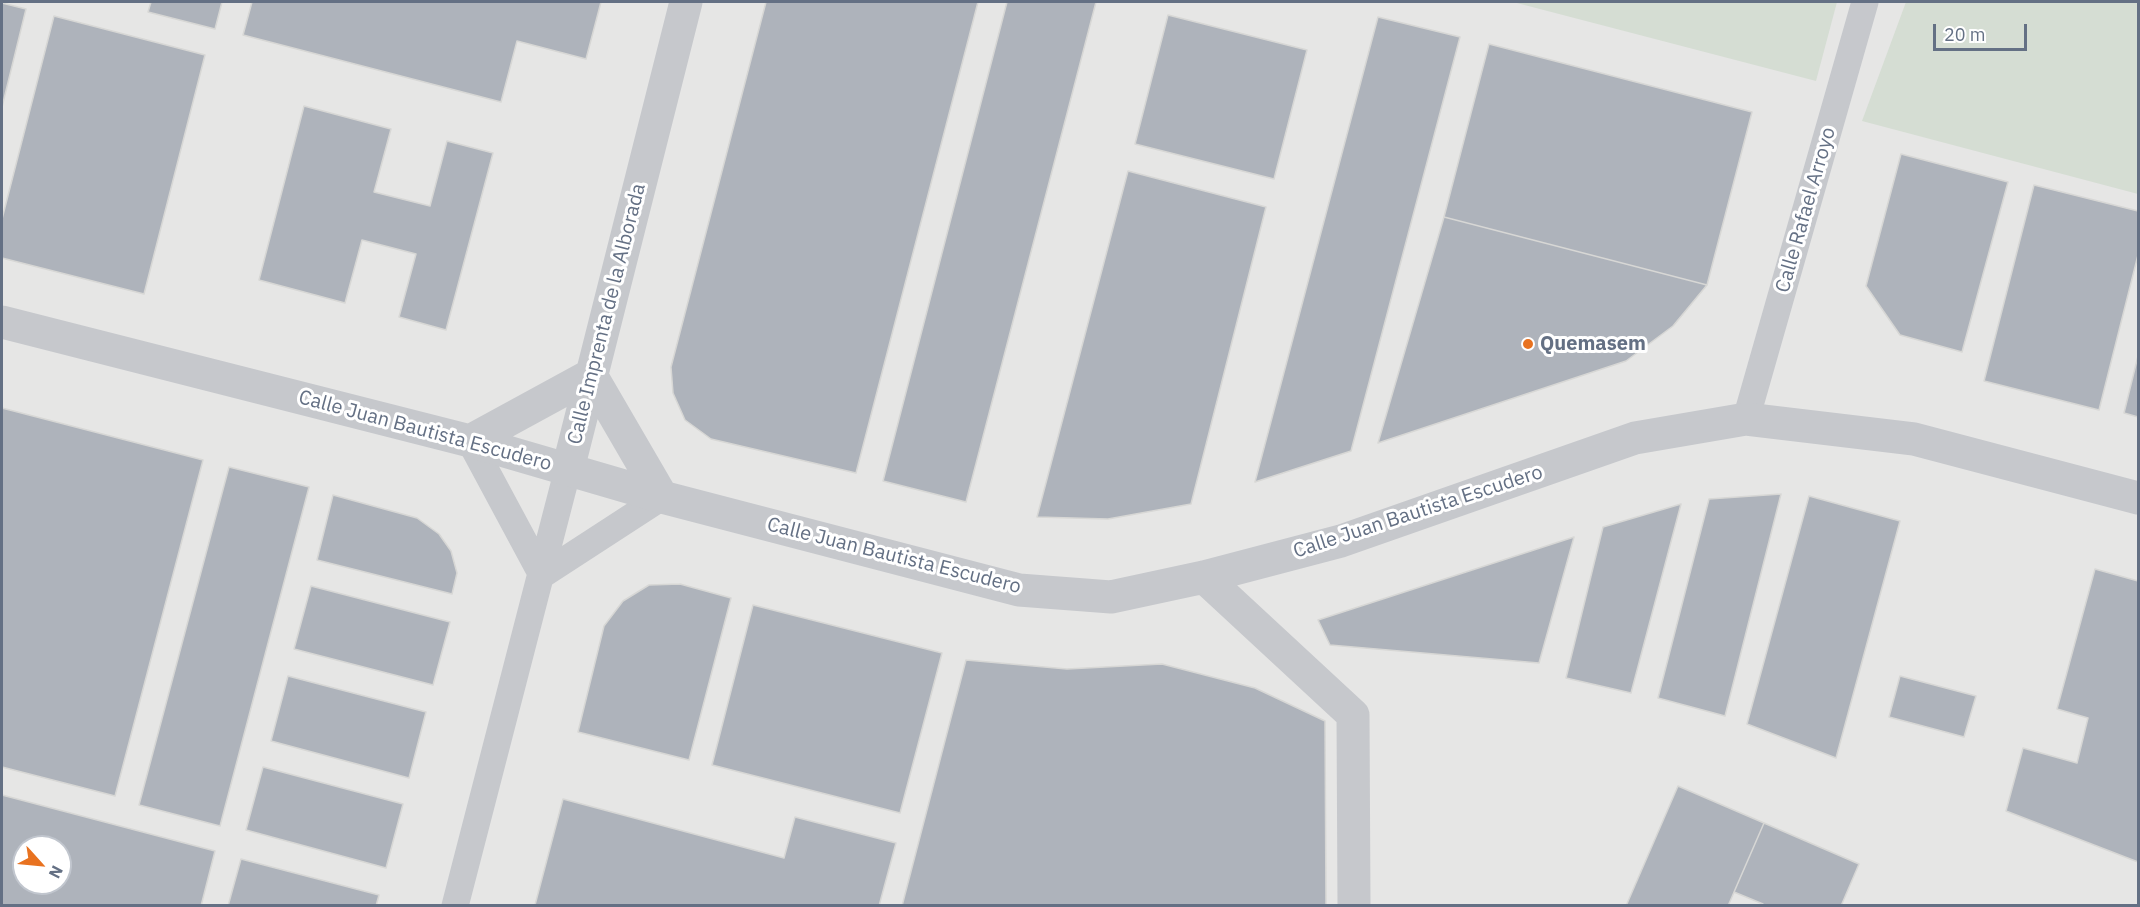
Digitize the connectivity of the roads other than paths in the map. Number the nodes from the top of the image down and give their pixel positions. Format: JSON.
{"nodes":[{"id":1,"x":686,"y":2,"type":"edge"},
{"id":2,"x":1865,"y":2,"type":"edge"},
{"id":3,"x":2,"y":322,"type":"edge"},
{"id":4,"x":591,"y":375,"type":"junction"},
{"id":5,"x":1746,"y":419,"type":"junction"},
{"id":6,"x":470,"y":441,"type":"junction"},
{"id":7,"x":568,"y":470,"type":"junction"},
{"id":8,"x":662,"y":497,"type":"junction"},
{"id":9,"x":2139,"y":498,"type":"edge"},
{"id":10,"x":542,"y":574,"type":"junction"},
{"id":11,"x":1204,"y":577,"type":"junction"},
{"id":12,"x":455,"y":906,"type":"edge"},
{"id":13,"x":1354,"y":906,"type":"edge"}],
"edges":[{"from":1,"to":4,"type":"street","name":"Calle Imprenta de la Alborada"},
{"from":2,"to":5,"type":"street","name":"Calle Rafael Arroyo"},
{"from":3,"to":6,"type":"street","name":"Calle Juan Bautista Escudero"},
{"from":4,"to":6,"type":"street"},
{"from":4,"to":7,"type":"street","name":"Calle Imprenta de la Alborada"},
{"from":4,"to":8,"type":"street"},
{"from":5,"to":9,"type":"street","name":"Calle Juan Bautista Escudero"},
{"from":5,"to":11,"type":"street","name":"Calle Juan Bautista Escudero"},
{"from":6,"to":7,"type":"street","name":"Calle Juan Bautista Escudero"},
{"from":6,"to":10,"type":"street"},
{"from":7,"to":8,"type":"street","name":"Calle Juan Bautista Escudero"},
{"from":7,"to":10,"type":"street","name":"Calle Imprenta de la Alborada"},
{"from":8,"to":10,"type":"street"},
{"from":8,"to":11,"type":"street","name":"Calle Juan Bautista Escudero"},
{"from":10,"to":12,"type":"street","name":"Calle Imprenta de la Alborada"},
{"from":11,"to":13,"type":"street"}]}
